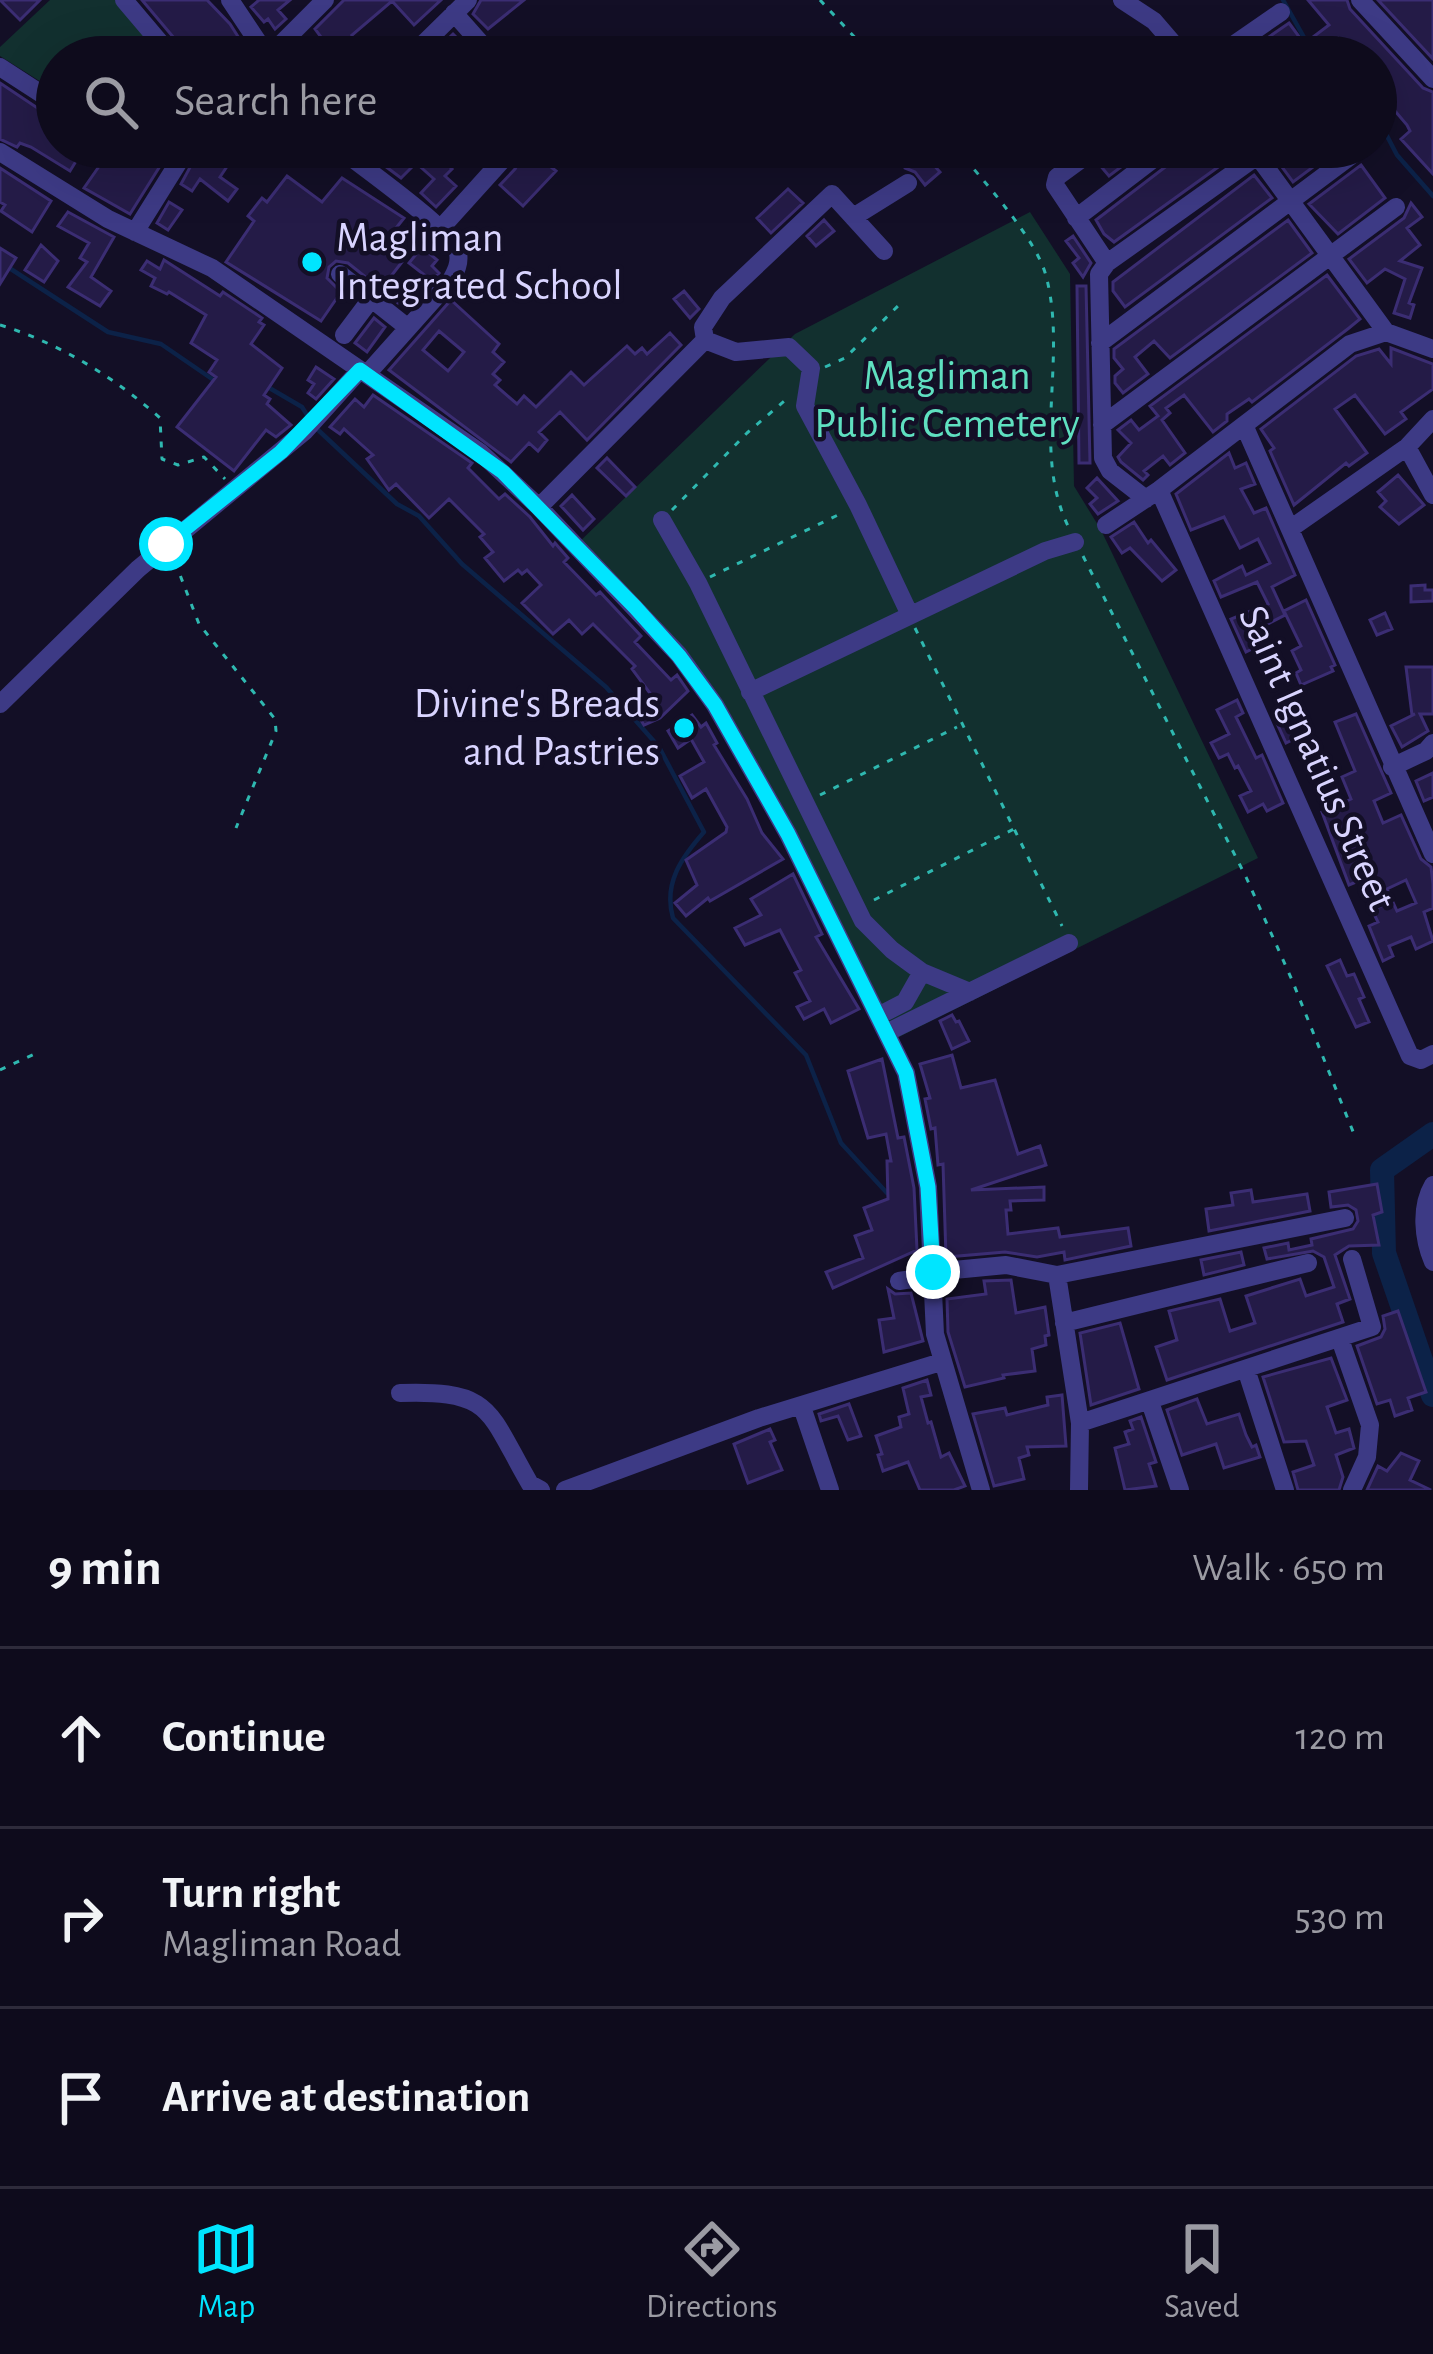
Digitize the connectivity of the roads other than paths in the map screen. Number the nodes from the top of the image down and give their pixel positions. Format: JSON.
{"nodes":[{"id":1,"x":124,"y":0,"type":"edge"},
{"id":2,"x":230,"y":0,"type":"edge"},
{"id":3,"x":325,"y":0,"type":"edge"},
{"id":4,"x":1122,"y":0,"type":"edge"},
{"id":5,"x":1360,"y":0,"type":"edge"},
{"id":6,"x":461,"y":6,"type":"edge"},
{"id":7,"x":1282,"y":12,"type":"dead end"},
{"id":8,"x":155,"y":36,"type":"edge"},
{"id":9,"x":254,"y":36,"type":"edge"},
{"id":10,"x":289,"y":36,"type":"edge"},
{"id":11,"x":431,"y":36,"type":"edge"},
{"id":12,"x":480,"y":36,"type":"edge"},
{"id":13,"x":1167,"y":36,"type":"edge"},
{"id":14,"x":1247,"y":36,"type":"edge"},
{"id":15,"x":1393,"y":36,"type":"edge"},
{"id":16,"x":1397,"y":40,"type":"edge"},
{"id":17,"x":0,"y":67,"type":"edge"},
{"id":18,"x":1433,"y":79,"type":"edge"},
{"id":19,"x":36,"y":90,"type":"edge"},
{"id":20,"x":0,"y":152,"type":"edge"},
{"id":21,"x":175,"y":168,"type":"edge"},
{"id":22,"x":365,"y":168,"type":"edge"},
{"id":23,"x":495,"y":168,"type":"edge"},
{"id":24,"x":1071,"y":168,"type":"edge"},
{"id":25,"x":1141,"y":168,"type":"edge"},
{"id":26,"x":1236,"y":168,"type":"edge"},
{"id":27,"x":1270,"y":168,"type":"edge"},
{"id":28,"x":1336,"y":168,"type":"edge"},
{"id":29,"x":908,"y":183,"type":"dead end"},
{"id":30,"x":1291,"y":204,"type":"junction"},
{"id":31,"x":1396,"y":207,"type":"dead end"},
{"id":32,"x":855,"y":216,"type":"junction"},
{"id":33,"x":1076,"y":218,"type":"junction"},
{"id":34,"x":441,"y":228,"type":"junction"},
{"id":35,"x":136,"y":232,"type":"junction"},
{"id":36,"x":884,"y":251,"type":"dead end"},
{"id":37,"x":1330,"y":255,"type":"junction"},
{"id":38,"x":1107,"y":263,"type":"junction"},
{"id":39,"x":340,"y":274,"type":"dead end"},
{"id":40,"x":371,"y":298,"type":"junction"},
{"id":41,"x":407,"y":327,"type":"junction"},
{"id":42,"x":1386,"y":332,"type":"junction"},
{"id":43,"x":344,"y":335,"type":"dead end"},
{"id":44,"x":705,"y":340,"type":"junction"},
{"id":45,"x":1100,"y":344,"type":"junction"},
{"id":46,"x":1433,"y":349,"type":"edge"},
{"id":47,"x":364,"y":372,"type":"junction"},
{"id":48,"x":1433,"y":419,"type":"edge"},
{"id":49,"x":1244,"y":424,"type":"junction"},
{"id":50,"x":1102,"y":425,"type":"junction"},
{"id":51,"x":1407,"y":447,"type":"junction"},
{"id":52,"x":1152,"y":494,"type":"junction"},
{"id":53,"x":1433,"y":495,"type":"edge"},
{"id":54,"x":539,"y":507,"type":"junction"},
{"id":55,"x":662,"y":520,"type":"road end"},
{"id":56,"x":1106,"y":524,"type":"dead end"},
{"id":57,"x":1290,"y":529,"type":"junction"},
{"id":58,"x":1075,"y":542,"type":"road end"},
{"id":59,"x":910,"y":615,"type":"junction"},
{"id":60,"x":750,"y":692,"type":"junction"},
{"id":61,"x":0,"y":704,"type":"edge"},
{"id":62,"x":1433,"y":743,"type":"edge"},
{"id":63,"x":1392,"y":766,"type":"junction"},
{"id":64,"x":1433,"y":854,"type":"edge"},
{"id":65,"x":1069,"y":943,"type":"road end"},
{"id":66,"x":922,"y":972,"type":"junction"},
{"id":67,"x":970,"y":992,"type":"junction"},
{"id":68,"x":884,"y":1024,"type":"junction"},
{"id":69,"x":1433,"y":1054,"type":"edge"},
{"id":70,"x":1433,"y":1185,"type":"edge"},
{"id":71,"x":1345,"y":1217,"type":"dead end"},
{"id":72,"x":1352,"y":1258,"type":"dead end"},
{"id":73,"x":1433,"y":1262,"type":"edge"},
{"id":74,"x":1308,"y":1263,"type":"dead end"},
{"id":75,"x":1057,"y":1275,"type":"junction"},
{"id":76,"x":933,"y":1279,"type":"junction"},
{"id":77,"x":899,"y":1281,"type":"dead end"},
{"id":78,"x":1064,"y":1323,"type":"junction"},
{"id":79,"x":1340,"y":1339,"type":"junction"},
{"id":80,"x":941,"y":1362,"type":"junction"},
{"id":81,"x":1246,"y":1369,"type":"junction"},
{"id":82,"x":400,"y":1393,"type":"dead end"},
{"id":83,"x":1150,"y":1402,"type":"junction"},
{"id":84,"x":802,"y":1407,"type":"junction"},
{"id":85,"x":1080,"y":1424,"type":"junction"},
{"id":86,"x":541,"y":1490,"type":"edge"},
{"id":87,"x":565,"y":1490,"type":"edge"},
{"id":88,"x":830,"y":1490,"type":"edge"},
{"id":89,"x":981,"y":1490,"type":"edge"},
{"id":90,"x":1079,"y":1490,"type":"edge"},
{"id":91,"x":1180,"y":1490,"type":"edge"},
{"id":92,"x":1285,"y":1490,"type":"edge"},
{"id":93,"x":1352,"y":1490,"type":"edge"}],
"edges":[{"from":1,"to":8,"type":"street"},
{"from":2,"to":9,"type":"street"},
{"from":3,"to":10,"type":"street"},
{"from":4,"to":13,"type":"street"},
{"from":5,"to":15,"type":"street"},
{"from":6,"to":11,"type":"street"},
{"from":6,"to":12,"type":"street"},
{"from":7,"to":14,"type":"street"},
{"from":16,"to":18,"type":"street"},
{"from":17,"to":19,"type":"street"},
{"from":20,"to":35,"type":"street"},
{"from":21,"to":35,"type":"street"},
{"from":22,"to":34,"type":"street"},
{"from":23,"to":34,"type":"street"},
{"from":24,"to":33,"type":"street"},
{"from":25,"to":33,"type":"street"},
{"from":26,"to":38,"type":"street"},
{"from":27,"to":30,"type":"street"},
{"from":28,"to":30,"type":"street"},
{"from":29,"to":32,"type":"street"},
{"from":30,"to":37,"type":"street"},
{"from":30,"to":45,"type":"street"},
{"from":31,"to":37,"type":"street"},
{"from":32,"to":36,"type":"street"},
{"from":32,"to":44,"type":"street"},
{"from":33,"to":38,"type":"street"},
{"from":34,"to":41,"type":"street"},
{"from":35,"to":47,"type":"street"},
{"from":37,"to":42,"type":"street"},
{"from":37,"to":50,"type":"street"},
{"from":38,"to":45,"type":"street"},
{"from":39,"to":40,"type":"street"},
{"from":40,"to":41,"type":"street"},
{"from":40,"to":43,"type":"street"},
{"from":41,"to":47,"type":"street"},
{"from":42,"to":46,"type":"street"},
{"from":42,"to":49,"type":"street"},
{"from":44,"to":54,"type":"street"},
{"from":44,"to":59,"type":"street"},
{"from":45,"to":50,"type":"street"},
{"from":47,"to":54,"type":"street"},
{"from":47,"to":61,"type":"street"},
{"from":48,"to":51,"type":"street"},
{"from":49,"to":52,"type":"street"},
{"from":49,"to":57,"type":"street"},
{"from":50,"to":52,"type":"street"},
{"from":51,"to":53,"type":"street"},
{"from":51,"to":57,"type":"street"},
{"from":52,"to":56,"type":"street"},
{"from":52,"to":69,"type":"street","name":"Saint Ignatius Street"},
{"from":54,"to":68,"type":"street"},
{"from":55,"to":60,"type":"street"},
{"from":57,"to":63,"type":"street"},
{"from":58,"to":59,"type":"street"},
{"from":59,"to":60,"type":"street"},
{"from":60,"to":66,"type":"street"},
{"from":62,"to":63,"type":"street"},
{"from":63,"to":64,"type":"street"},
{"from":65,"to":67,"type":"street"},
{"from":66,"to":67,"type":"street"},
{"from":66,"to":68,"type":"street"},
{"from":67,"to":68,"type":"street"},
{"from":68,"to":76,"type":"street"},
{"from":70,"to":73,"type":"street"},
{"from":71,"to":75,"type":"street"},
{"from":72,"to":79,"type":"street"},
{"from":74,"to":78,"type":"street"},
{"from":75,"to":76,"type":"street"},
{"from":75,"to":78,"type":"street"},
{"from":76,"to":77,"type":"street"},
{"from":76,"to":80,"type":"street"},
{"from":78,"to":85,"type":"street"},
{"from":79,"to":81,"type":"street"},
{"from":79,"to":93,"type":"street"},
{"from":80,"to":84,"type":"street"},
{"from":80,"to":89,"type":"street"},
{"from":81,"to":83,"type":"street"},
{"from":81,"to":92,"type":"street"},
{"from":82,"to":86,"type":"street"},
{"from":83,"to":85,"type":"street"},
{"from":83,"to":91,"type":"street"},
{"from":84,"to":87,"type":"street"},
{"from":84,"to":88,"type":"street"},
{"from":85,"to":90,"type":"street"}]}
